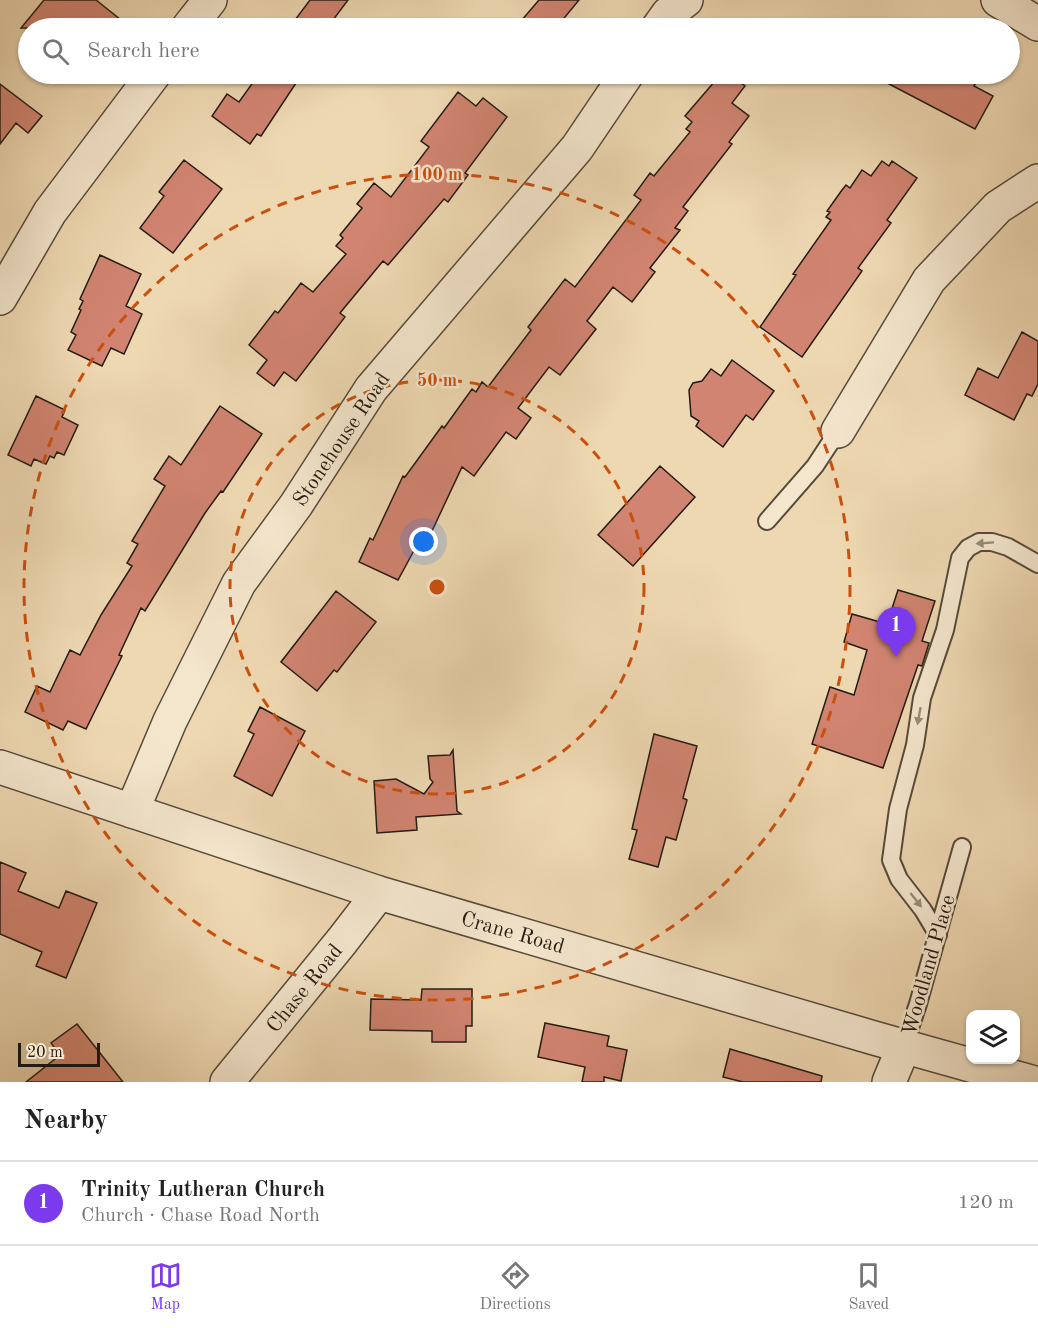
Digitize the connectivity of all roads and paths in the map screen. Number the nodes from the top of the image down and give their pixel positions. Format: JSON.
{"nodes":[{"id":1,"x":210,"y":0,"type":"edge"},
{"id":2,"x":686,"y":0,"type":"edge"},
{"id":3,"x":998,"y":0,"type":"edge"},
{"id":4,"x":196,"y":18,"type":"edge"},
{"id":5,"x":665,"y":18,"type":"edge"},
{"id":6,"x":1038,"y":24,"type":"edge"},
{"id":7,"x":146,"y":84,"type":"edge"},
{"id":8,"x":620,"y":84,"type":"edge"},
{"id":9,"x":1038,"y":181,"type":"edge"},
{"id":10,"x":0,"y":298,"type":"edge"},
{"id":11,"x":837,"y":431,"type":"joint"},
{"id":12,"x":767,"y":521,"type":"dead end"},
{"id":13,"x":1038,"y":564,"type":"edge"},
{"id":14,"x":0,"y":767,"type":"edge"},
{"id":15,"x":132,"y":811,"type":"junction"},
{"id":16,"x":962,"y":847,"type":"dead end"},
{"id":17,"x":379,"y":893,"type":"junction"},
{"id":18,"x":938,"y":935,"type":"junction"},
{"id":19,"x":904,"y":1046,"type":"junction"},
{"id":20,"x":227,"y":1082,"type":"edge"},
{"id":21,"x":889,"y":1082,"type":"edge"},
{"id":22,"x":1031,"y":1082,"type":"edge"}],
"edges":[{"from":1,"to":4,"type":"street"},
{"from":2,"to":5,"type":"street"},
{"from":3,"to":6,"type":"street"},
{"from":7,"to":10,"type":"street"},
{"from":8,"to":15,"type":"street","name":"Stonehouse Road"},
{"from":9,"to":11,"type":"street"},
{"from":11,"to":12,"type":"lane"},
{"from":13,"to":18,"type":"lane","one_way":true},
{"from":14,"to":15,"type":"street","name":"Crane Road"},
{"from":15,"to":17,"type":"street","name":"Crane Road"},
{"from":16,"to":18,"type":"lane","name":"Woodland Place"},
{"from":17,"to":19,"type":"street","name":"Crane Road"},
{"from":17,"to":20,"type":"street","name":"Chase Road"},
{"from":18,"to":19,"type":"lane","name":"Woodland Place"},
{"from":19,"to":21,"type":"street","name":"Woodland Place"},
{"from":19,"to":22,"type":"street","name":"Crane Road"}]}
